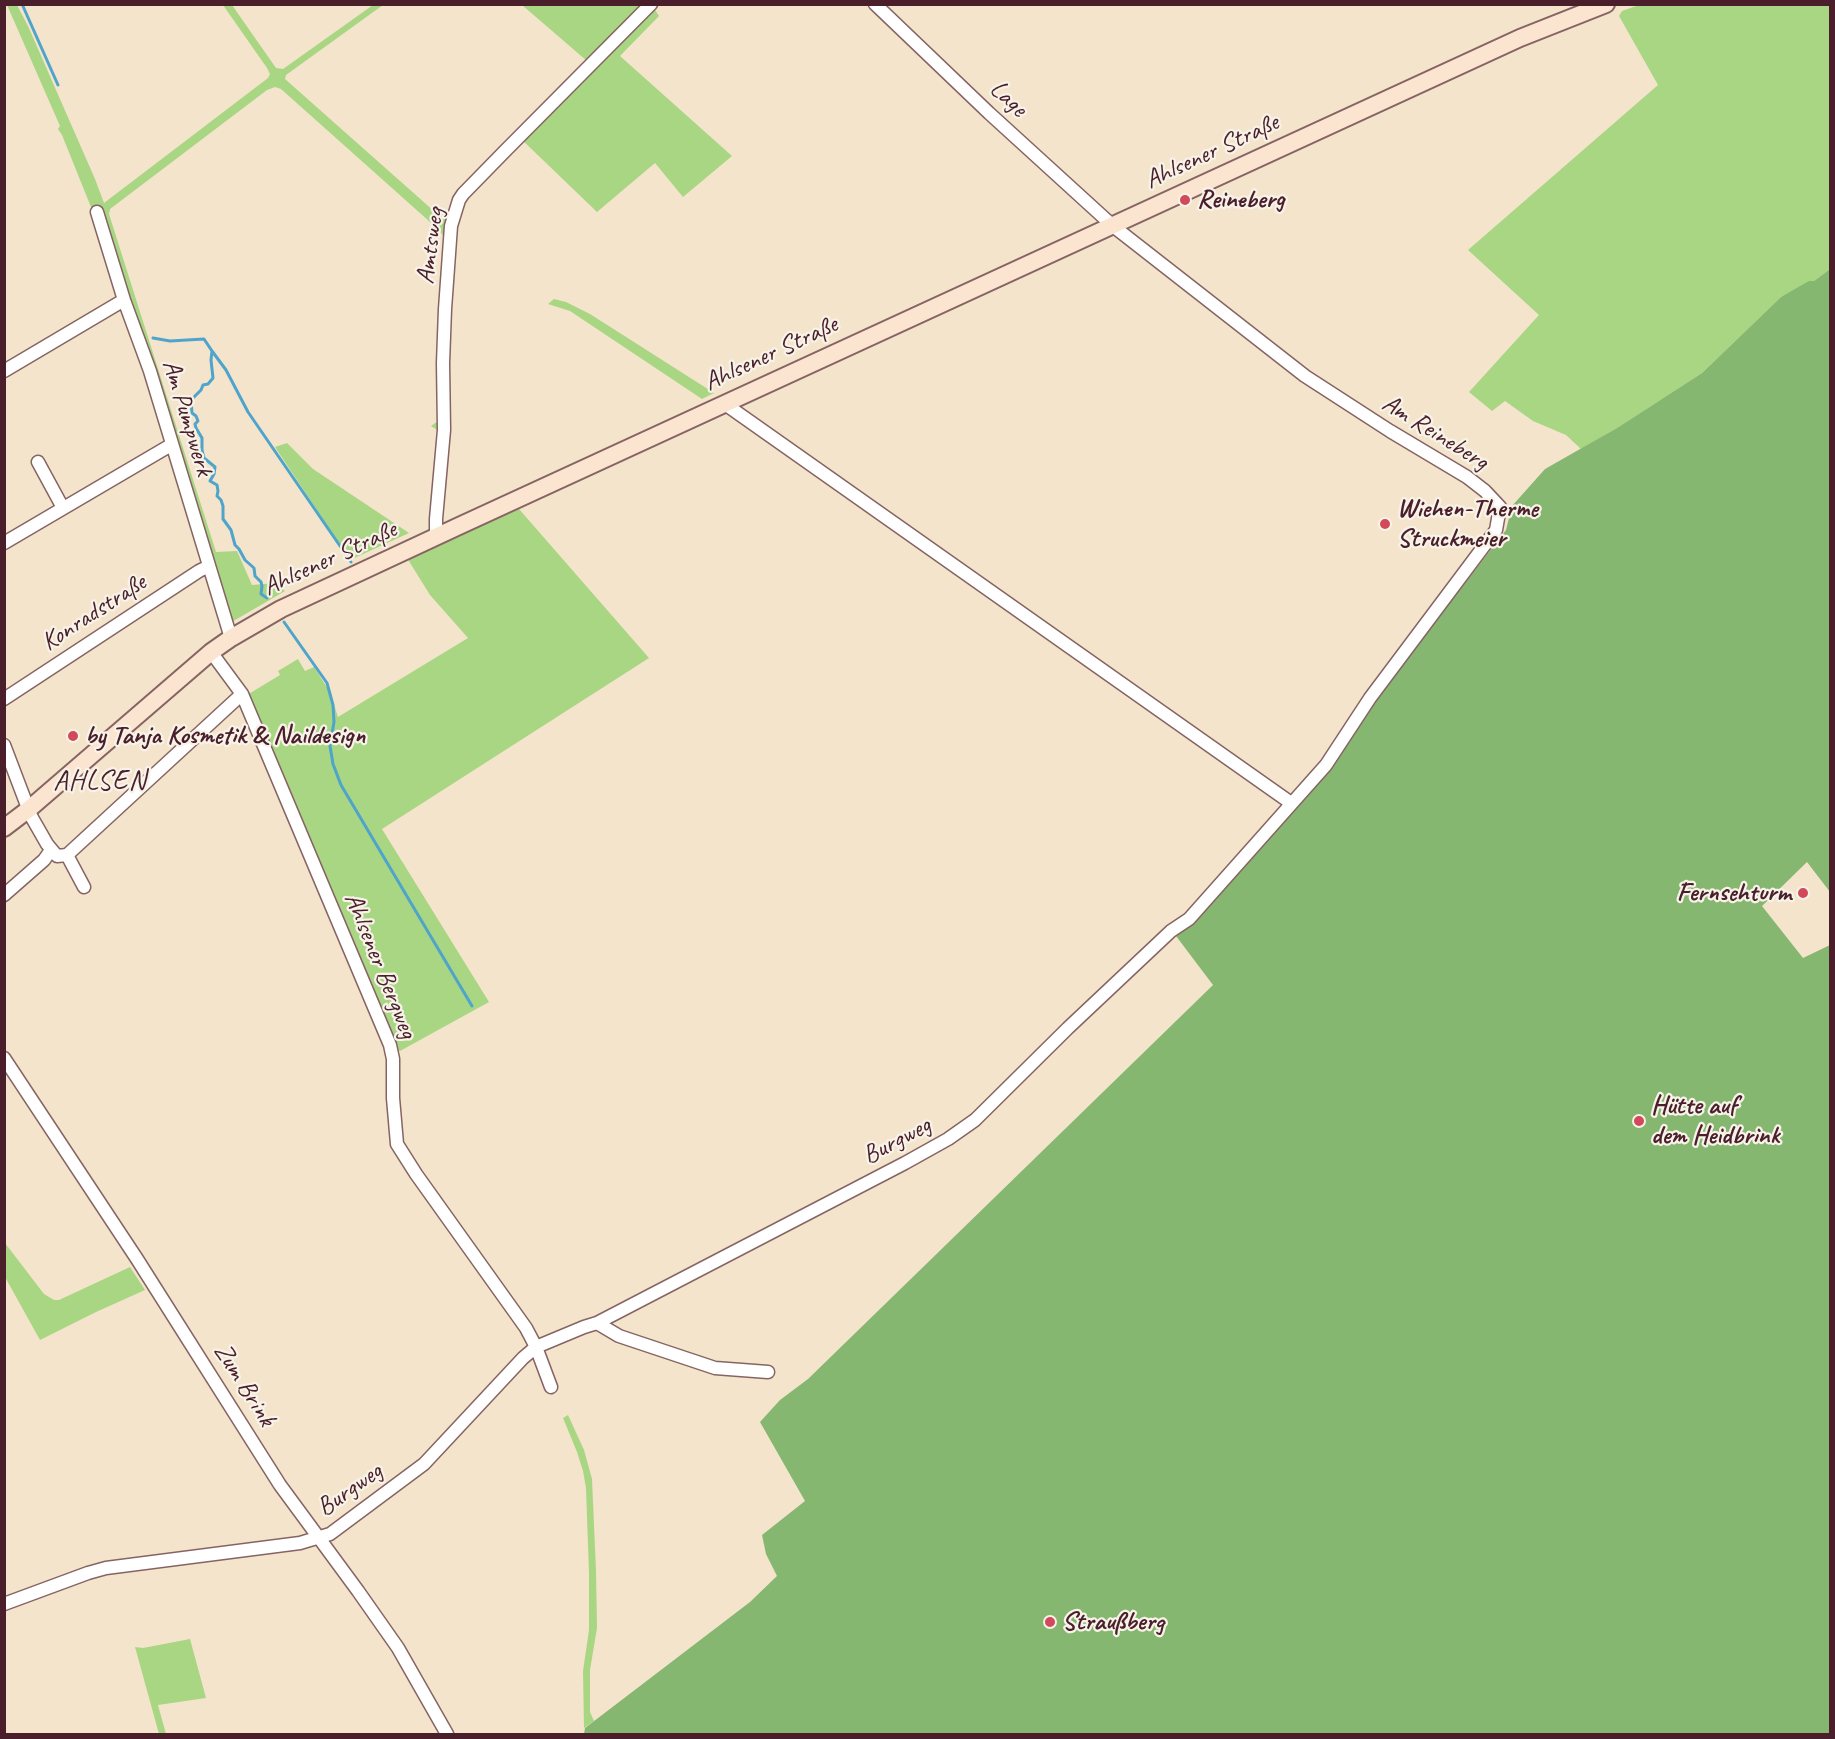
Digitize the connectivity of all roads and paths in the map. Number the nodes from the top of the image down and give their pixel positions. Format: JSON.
{"nodes":[{"id":1,"x":651,"y":4,"type":"edge"},
{"id":2,"x":875,"y":4,"type":"edge"},
{"id":3,"x":1603,"y":5,"type":"edge"},
{"id":4,"x":97,"y":212,"type":"dead end"},
{"id":5,"x":1113,"y":226,"type":"junction"},
{"id":6,"x":124,"y":300,"type":"junction"},
{"id":7,"x":4,"y":371,"type":"edge"},
{"id":8,"x":725,"y":404,"type":"junction"},
{"id":9,"x":171,"y":445,"type":"junction"},
{"id":10,"x":38,"y":462,"type":"dead end"},
{"id":11,"x":63,"y":508,"type":"junction"},
{"id":12,"x":436,"y":537,"type":"junction"},
{"id":13,"x":4,"y":543,"type":"edge"},
{"id":14,"x":209,"y":566,"type":"junction"},
{"id":15,"x":231,"y":638,"type":"junction"},
{"id":16,"x":211,"y":652,"type":"junction"},
{"id":17,"x":242,"y":694,"type":"junction"},
{"id":18,"x":4,"y":699,"type":"edge"},
{"id":19,"x":4,"y":745,"type":"edge"},
{"id":20,"x":1291,"y":803,"type":"junction"},
{"id":21,"x":29,"y":809,"type":"junction"},
{"id":22,"x":4,"y":828,"type":"edge"},
{"id":23,"x":51,"y":850,"type":"junction"},
{"id":24,"x":67,"y":855,"type":"junction"},
{"id":25,"x":84,"y":887,"type":"dead end"},
{"id":26,"x":4,"y":895,"type":"edge"},
{"id":27,"x":1171,"y":932,"type":"joint"},
{"id":28,"x":4,"y":1058,"type":"edge"},
{"id":29,"x":597,"y":1323,"type":"junction"},
{"id":30,"x":536,"y":1347,"type":"junction"},
{"id":31,"x":768,"y":1372,"type":"dead end"},
{"id":32,"x":551,"y":1387,"type":"dead end"},
{"id":33,"x":318,"y":1537,"type":"junction"},
{"id":34,"x":4,"y":1604,"type":"edge"},
{"id":35,"x":447,"y":1734,"type":"edge"}],
"edges":[{"from":1,"to":12,"type":"street","name":"Amtsweg"},
{"from":2,"to":5,"type":"street","name":"Lage"},
{"from":3,"to":5,"type":"main road","name":"Ahlsener Straße"},
{"from":4,"to":6,"type":"street","name":"Am Pumpwerk"},
{"from":5,"to":8,"type":"main road","name":"Ahlsener Straße"},
{"from":5,"to":20,"type":"street","name":"Am Reineberg"},
{"from":6,"to":7,"type":"street"},
{"from":6,"to":9,"type":"street","name":"Am Pumpwerk"},
{"from":8,"to":12,"type":"main road","name":"Ahlsener Straße"},
{"from":8,"to":20,"type":"street"},
{"from":9,"to":11,"type":"street"},
{"from":9,"to":14,"type":"street","name":"Am Pumpwerk"},
{"from":10,"to":11,"type":"street"},
{"from":11,"to":13,"type":"street"},
{"from":12,"to":15,"type":"main road","name":"Ahlsener Straße"},
{"from":14,"to":15,"type":"street","name":"Am Pumpwerk"},
{"from":14,"to":18,"type":"street","name":"Konradstraße"},
{"from":15,"to":16,"type":"main road","name":"Ahlsener Straße"},
{"from":16,"to":17,"type":"street","name":"Ahlsener Bergweg"},
{"from":16,"to":21,"type":"main road","name":"Ahlsener Straße"},
{"from":17,"to":24,"type":"street"},
{"from":17,"to":30,"type":"street","name":"Ahlsener Bergweg"},
{"from":19,"to":21,"type":"street"},
{"from":20,"to":27,"type":"street","name":"Am Reineberg"},
{"from":21,"to":22,"type":"main road","name":"Ahlsener Straße"},
{"from":21,"to":23,"type":"street"},
{"from":23,"to":24,"type":"street"},
{"from":23,"to":26,"type":"street"},
{"from":24,"to":25,"type":"street"},
{"from":27,"to":29,"type":"street","name":"Burgweg"},
{"from":28,"to":33,"type":"street","name":"Zum Brink"},
{"from":29,"to":30,"type":"street","name":"Burgweg"},
{"from":29,"to":31,"type":"street"},
{"from":30,"to":32,"type":"street","name":"Ahlsener Bergweg"},
{"from":30,"to":33,"type":"street","name":"Burgweg"},
{"from":33,"to":34,"type":"street","name":"Burgweg"},
{"from":33,"to":35,"type":"street","name":"Zum Brink"}]}
